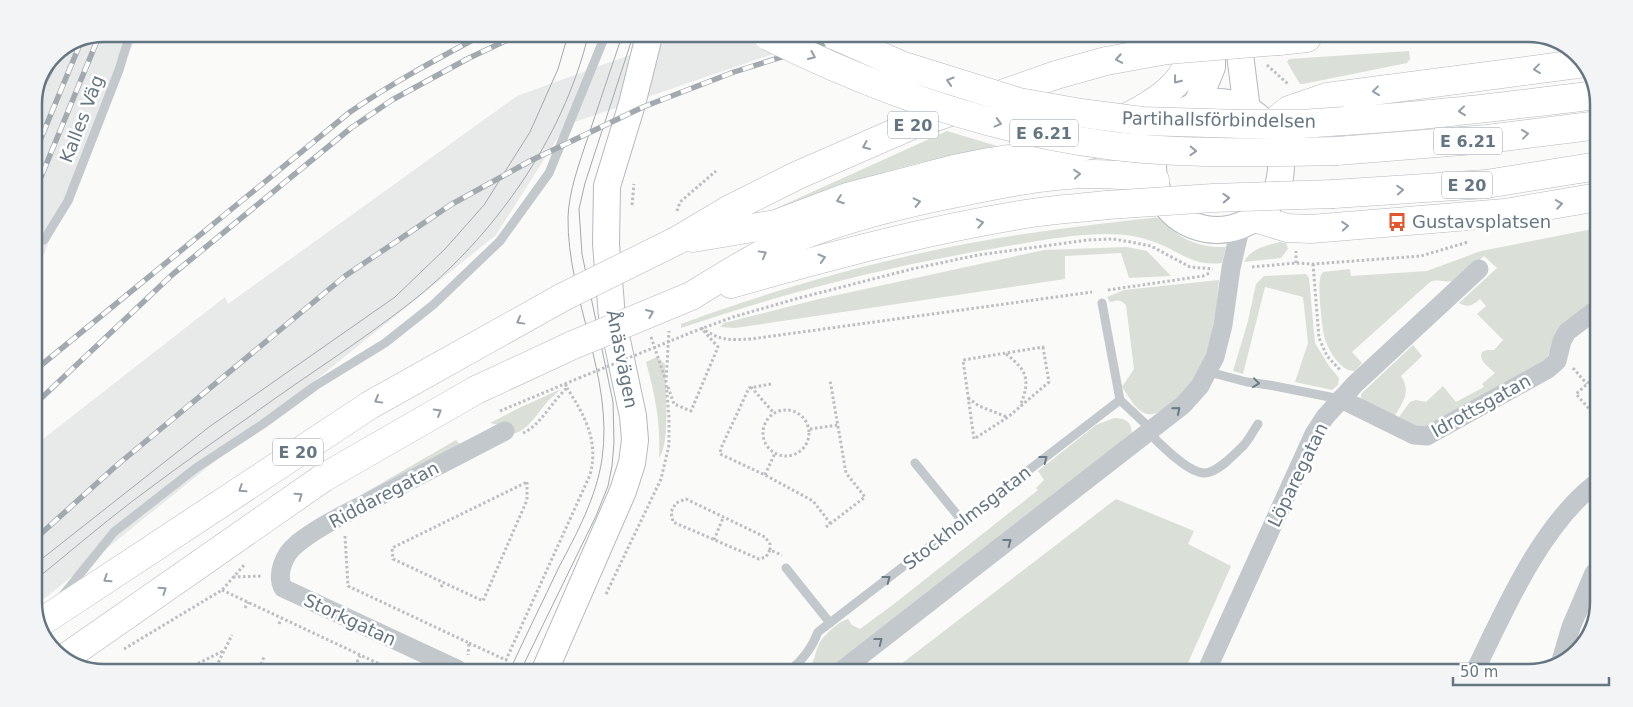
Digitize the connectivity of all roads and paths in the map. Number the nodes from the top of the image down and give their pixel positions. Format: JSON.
{"nodes":[{"id":1,"x":128,"y":42,"type":"edge"},
{"id":2,"x":603,"y":42,"type":"edge"},
{"id":3,"x":648,"y":42,"type":"edge"},
{"id":4,"x":782,"y":42,"type":"edge"},
{"id":5,"x":849,"y":42,"type":"edge"},
{"id":6,"x":1198,"y":42,"type":"edge"},
{"id":7,"x":1212,"y":42,"type":"edge"},
{"id":8,"x":1239,"y":42,"type":"edge"},
{"id":9,"x":1257,"y":42,"type":"edge"},
{"id":10,"x":1575,"y":64,"type":"edge"},
{"id":11,"x":1589,"y":96,"type":"edge"},
{"id":12,"x":1185,"y":112,"type":"junction"},
{"id":13,"x":1258,"y":118,"type":"junction"},
{"id":14,"x":1590,"y":127,"type":"edge"},
{"id":15,"x":1063,"y":151,"type":"junction"},
{"id":16,"x":1590,"y":167,"type":"edge"},
{"id":17,"x":1155,"y":180,"type":"junction"},
{"id":18,"x":1590,"y":198,"type":"edge"},
{"id":19,"x":1248,"y":222,"type":"junction"},
{"id":20,"x":44,"y":240,"type":"dead end"},
{"id":21,"x":1477,"y":240,"type":"dead end"},
{"id":22,"x":676,"y":241,"type":"junction"},
{"id":23,"x":1313,"y":264,"type":"junction"},
{"id":24,"x":1247,"y":268,"type":"dead end"},
{"id":25,"x":1480,"y":269,"type":"dead end"},
{"id":26,"x":1108,"y":290,"type":"dead end"},
{"id":27,"x":1098,"y":292,"type":"dead end"},
{"id":28,"x":691,"y":296,"type":"junction"},
{"id":29,"x":1102,"y":303,"type":"dead end"},
{"id":30,"x":1590,"y":314,"type":"edge"},
{"id":31,"x":701,"y":328,"type":"junction"},
{"id":32,"x":1006,"y":353,"type":"junction"},
{"id":33,"x":1209,"y":372,"type":"junction"},
{"id":34,"x":830,"y":380,"type":"dead end"},
{"id":35,"x":1590,"y":381,"type":"edge"},
{"id":36,"x":666,"y":382,"type":"dead end"},
{"id":37,"x":771,"y":384,"type":"dead end"},
{"id":38,"x":1355,"y":384,"type":"junction"},
{"id":39,"x":751,"y":387,"type":"junction"},
{"id":40,"x":567,"y":388,"type":"junction"},
{"id":41,"x":968,"y":398,"type":"junction"},
{"id":42,"x":1120,"y":400,"type":"junction"},
{"id":43,"x":1341,"y":400,"type":"junction"},
{"id":44,"x":1020,"y":407,"type":"junction"},
{"id":45,"x":1590,"y":410,"type":"edge"},
{"id":46,"x":773,"y":412,"type":"junction"},
{"id":47,"x":1008,"y":417,"type":"junction"},
{"id":48,"x":1258,"y":424,"type":"dead end"},
{"id":49,"x":838,"y":425,"type":"junction"},
{"id":50,"x":810,"y":429,"type":"junction"},
{"id":51,"x":505,"y":431,"type":"joint"},
{"id":52,"x":1151,"y":432,"type":"junction"},
{"id":53,"x":774,"y":453,"type":"junction"},
{"id":54,"x":916,"y":463,"type":"dead end"},
{"id":55,"x":765,"y":475,"type":"junction"},
{"id":56,"x":1590,"y":489,"type":"edge"},
{"id":57,"x":344,"y":515,"type":"junction"},
{"id":58,"x":724,"y":518,"type":"junction"},
{"id":59,"x":963,"y":522,"type":"junction"},
{"id":60,"x":831,"y":524,"type":"junction"},
{"id":61,"x":826,"y":527,"type":"dead end"},
{"id":62,"x":714,"y":540,"type":"junction"},
{"id":63,"x":770,"y":550,"type":"junction"},
{"id":64,"x":786,"y":568,"type":"joint"},
{"id":65,"x":279,"y":575,"type":"junction"},
{"id":66,"x":444,"y":582,"type":"junction"},
{"id":67,"x":1590,"y":586,"type":"edge"},
{"id":68,"x":442,"y":587,"type":"dead end"},
{"id":69,"x":222,"y":590,"type":"junction"},
{"id":70,"x":248,"y":602,"type":"junction"},
{"id":71,"x":245,"y":608,"type":"dead end"},
{"id":72,"x":45,"y":617,"type":"edge"},
{"id":73,"x":45,"y":619,"type":"edge"},
{"id":74,"x":281,"y":619,"type":"junction"},
{"id":75,"x":830,"y":622,"type":"junction"},
{"id":76,"x":279,"y":624,"type":"dead end"},
{"id":77,"x":232,"y":635,"type":"dead end"},
{"id":78,"x":469,"y":643,"type":"junction"},
{"id":79,"x":224,"y":651,"type":"junction"},
{"id":80,"x":116,"y":653,"type":"dead end"},
{"id":81,"x":71,"y":654,"type":"edge"},
{"id":82,"x":1563,"y":654,"type":"edge"},
{"id":83,"x":360,"y":656,"type":"junction"},
{"id":84,"x":264,"y":657,"type":"dead end"},
{"id":85,"x":357,"y":662,"type":"dead end"},
{"id":86,"x":197,"y":664,"type":"edge"},
{"id":87,"x":221,"y":664,"type":"edge"},
{"id":88,"x":261,"y":664,"type":"edge"},
{"id":89,"x":378,"y":664,"type":"edge"},
{"id":90,"x":460,"y":664,"type":"edge"},
{"id":91,"x":462,"y":664,"type":"edge"},
{"id":92,"x":548,"y":664,"type":"edge"},
{"id":93,"x":798,"y":664,"type":"edge"},
{"id":94,"x":849,"y":664,"type":"edge"},
{"id":95,"x":1210,"y":664,"type":"edge"},
{"id":96,"x":1478,"y":664,"type":"edge"}],
"edges":[{"from":1,"to":20,"type":"lane","name":"Kalles Väg"},
{"from":2,"to":72,"type":"lane"},
{"from":3,"to":92,"type":"street","name":"Ånäsvägen"},
{"from":4,"to":14,"type":"highway","name":"Partihallsförbindelsen","number":"E 6.21","one_way":true,"bridge":true},
{"from":11,"to":5,"type":"highway","name":"Partihallsförbindelsen","number":"E 6.21","one_way":true,"bridge":true},
{"from":6,"to":15,"type":"highway","one_way":true},
{"from":7,"to":12,"type":"street"},
{"from":8,"to":13,"type":"street"},
{"from":9,"to":22,"type":"highway","number":"E 20","one_way":true,"bridge":true},
{"from":10,"to":13,"type":"highway","one_way":true},
{"from":12,"to":13,"type":"street"},
{"from":12,"to":15,"type":"highway"},
{"from":12,"to":17,"type":"street"},
{"from":13,"to":19,"type":"street"},
{"from":15,"to":22,"type":"highway","one_way":true},
{"from":28,"to":16,"type":"highway","number":"E 20","one_way":true,"bridge":true},
{"from":17,"to":19,"type":"street"},
{"from":28,"to":17,"type":"highway","one_way":true},
{"from":19,"to":18,"type":"highway","one_way":true},
{"from":19,"to":33,"type":"street"},
{"from":21,"to":23,"type":"path"},
{"from":22,"to":73,"type":"highway","number":"E 20","one_way":true,"bridge":true},
{"from":23,"to":24,"type":"path"},
{"from":23,"to":38,"type":"path"},
{"from":25,"to":38,"type":"street","name":"Löparegatan"},
{"from":26,"to":31,"type":"path"},
{"from":27,"to":31,"type":"path"},
{"from":81,"to":28,"type":"highway","number":"E 20","one_way":true,"bridge":true},
{"from":29,"to":42,"type":"lane"},
{"from":30,"to":43,"type":"street","name":"Idrottsgatan"},
{"from":31,"to":36,"type":"path"},
{"from":31,"to":40,"type":"path","bridge":true},
{"from":32,"to":41,"type":"path"},
{"from":32,"to":44,"type":"path"},
{"from":32,"to":44,"type":"path"},
{"from":33,"to":43,"type":"lane","one_way":true},
{"from":52,"to":33,"type":"street","one_way":true},
{"from":34,"to":49,"type":"path"},
{"from":35,"to":45,"type":"path"},
{"from":37,"to":39,"type":"path"},
{"from":38,"to":43,"type":"street","name":"Löparegatan"},
{"from":39,"to":46,"type":"path"},
{"from":39,"to":55,"type":"path"},
{"from":40,"to":51,"type":"path"},
{"from":40,"to":78,"type":"path"},
{"from":41,"to":47,"type":"path"},
{"from":41,"to":47,"type":"path"},
{"from":42,"to":52,"type":"lane"},
{"from":59,"to":42,"type":"lane","name":"Stockholmsgatan","one_way":true},
{"from":43,"to":95,"type":"street","name":"Löparegatan"},
{"from":44,"to":47,"type":"path"},
{"from":46,"to":50,"type":"path"},
{"from":46,"to":53,"type":"path"},
{"from":48,"to":52,"type":"lane"},
{"from":49,"to":50,"type":"path"},
{"from":49,"to":60,"type":"path"},
{"from":50,"to":53,"type":"path"},
{"from":51,"to":57,"type":"street","name":"Riddaregatan"},
{"from":94,"to":52,"type":"street","one_way":true},
{"from":53,"to":55,"type":"path"},
{"from":54,"to":59,"type":"lane"},
{"from":55,"to":60,"type":"path"},
{"from":56,"to":96,"type":"street"},
{"from":57,"to":65,"type":"street","name":"Riddaregatan"},
{"from":57,"to":78,"type":"path"},
{"from":58,"to":62,"type":"path"},
{"from":58,"to":62,"type":"path"},
{"from":58,"to":63,"type":"path"},
{"from":75,"to":59,"type":"lane","name":"Stockholmsgatan","one_way":true},
{"from":60,"to":61,"type":"path"},
{"from":62,"to":63,"type":"path"},
{"from":63,"to":64,"type":"path"},
{"from":64,"to":75,"type":"lane"},
{"from":65,"to":69,"type":"path"},
{"from":65,"to":90,"type":"street","name":"Storkgatan"},
{"from":66,"to":66,"type":"path"},
{"from":66,"to":68,"type":"path"},
{"from":67,"to":82,"type":"street"},
{"from":69,"to":70,"type":"path"},
{"from":69,"to":80,"type":"path"},
{"from":70,"to":71,"type":"path"},
{"from":70,"to":74,"type":"path"},
{"from":74,"to":76,"type":"path"},
{"from":74,"to":83,"type":"path"},
{"from":75,"to":93,"type":"lane","name":"Stockholmsgatan"},
{"from":77,"to":79,"type":"path"},
{"from":78,"to":91,"type":"path"},
{"from":79,"to":86,"type":"path"},
{"from":79,"to":87,"type":"path"},
{"from":83,"to":85,"type":"path"},
{"from":83,"to":89,"type":"path"},
{"from":84,"to":88,"type":"path"}]}
